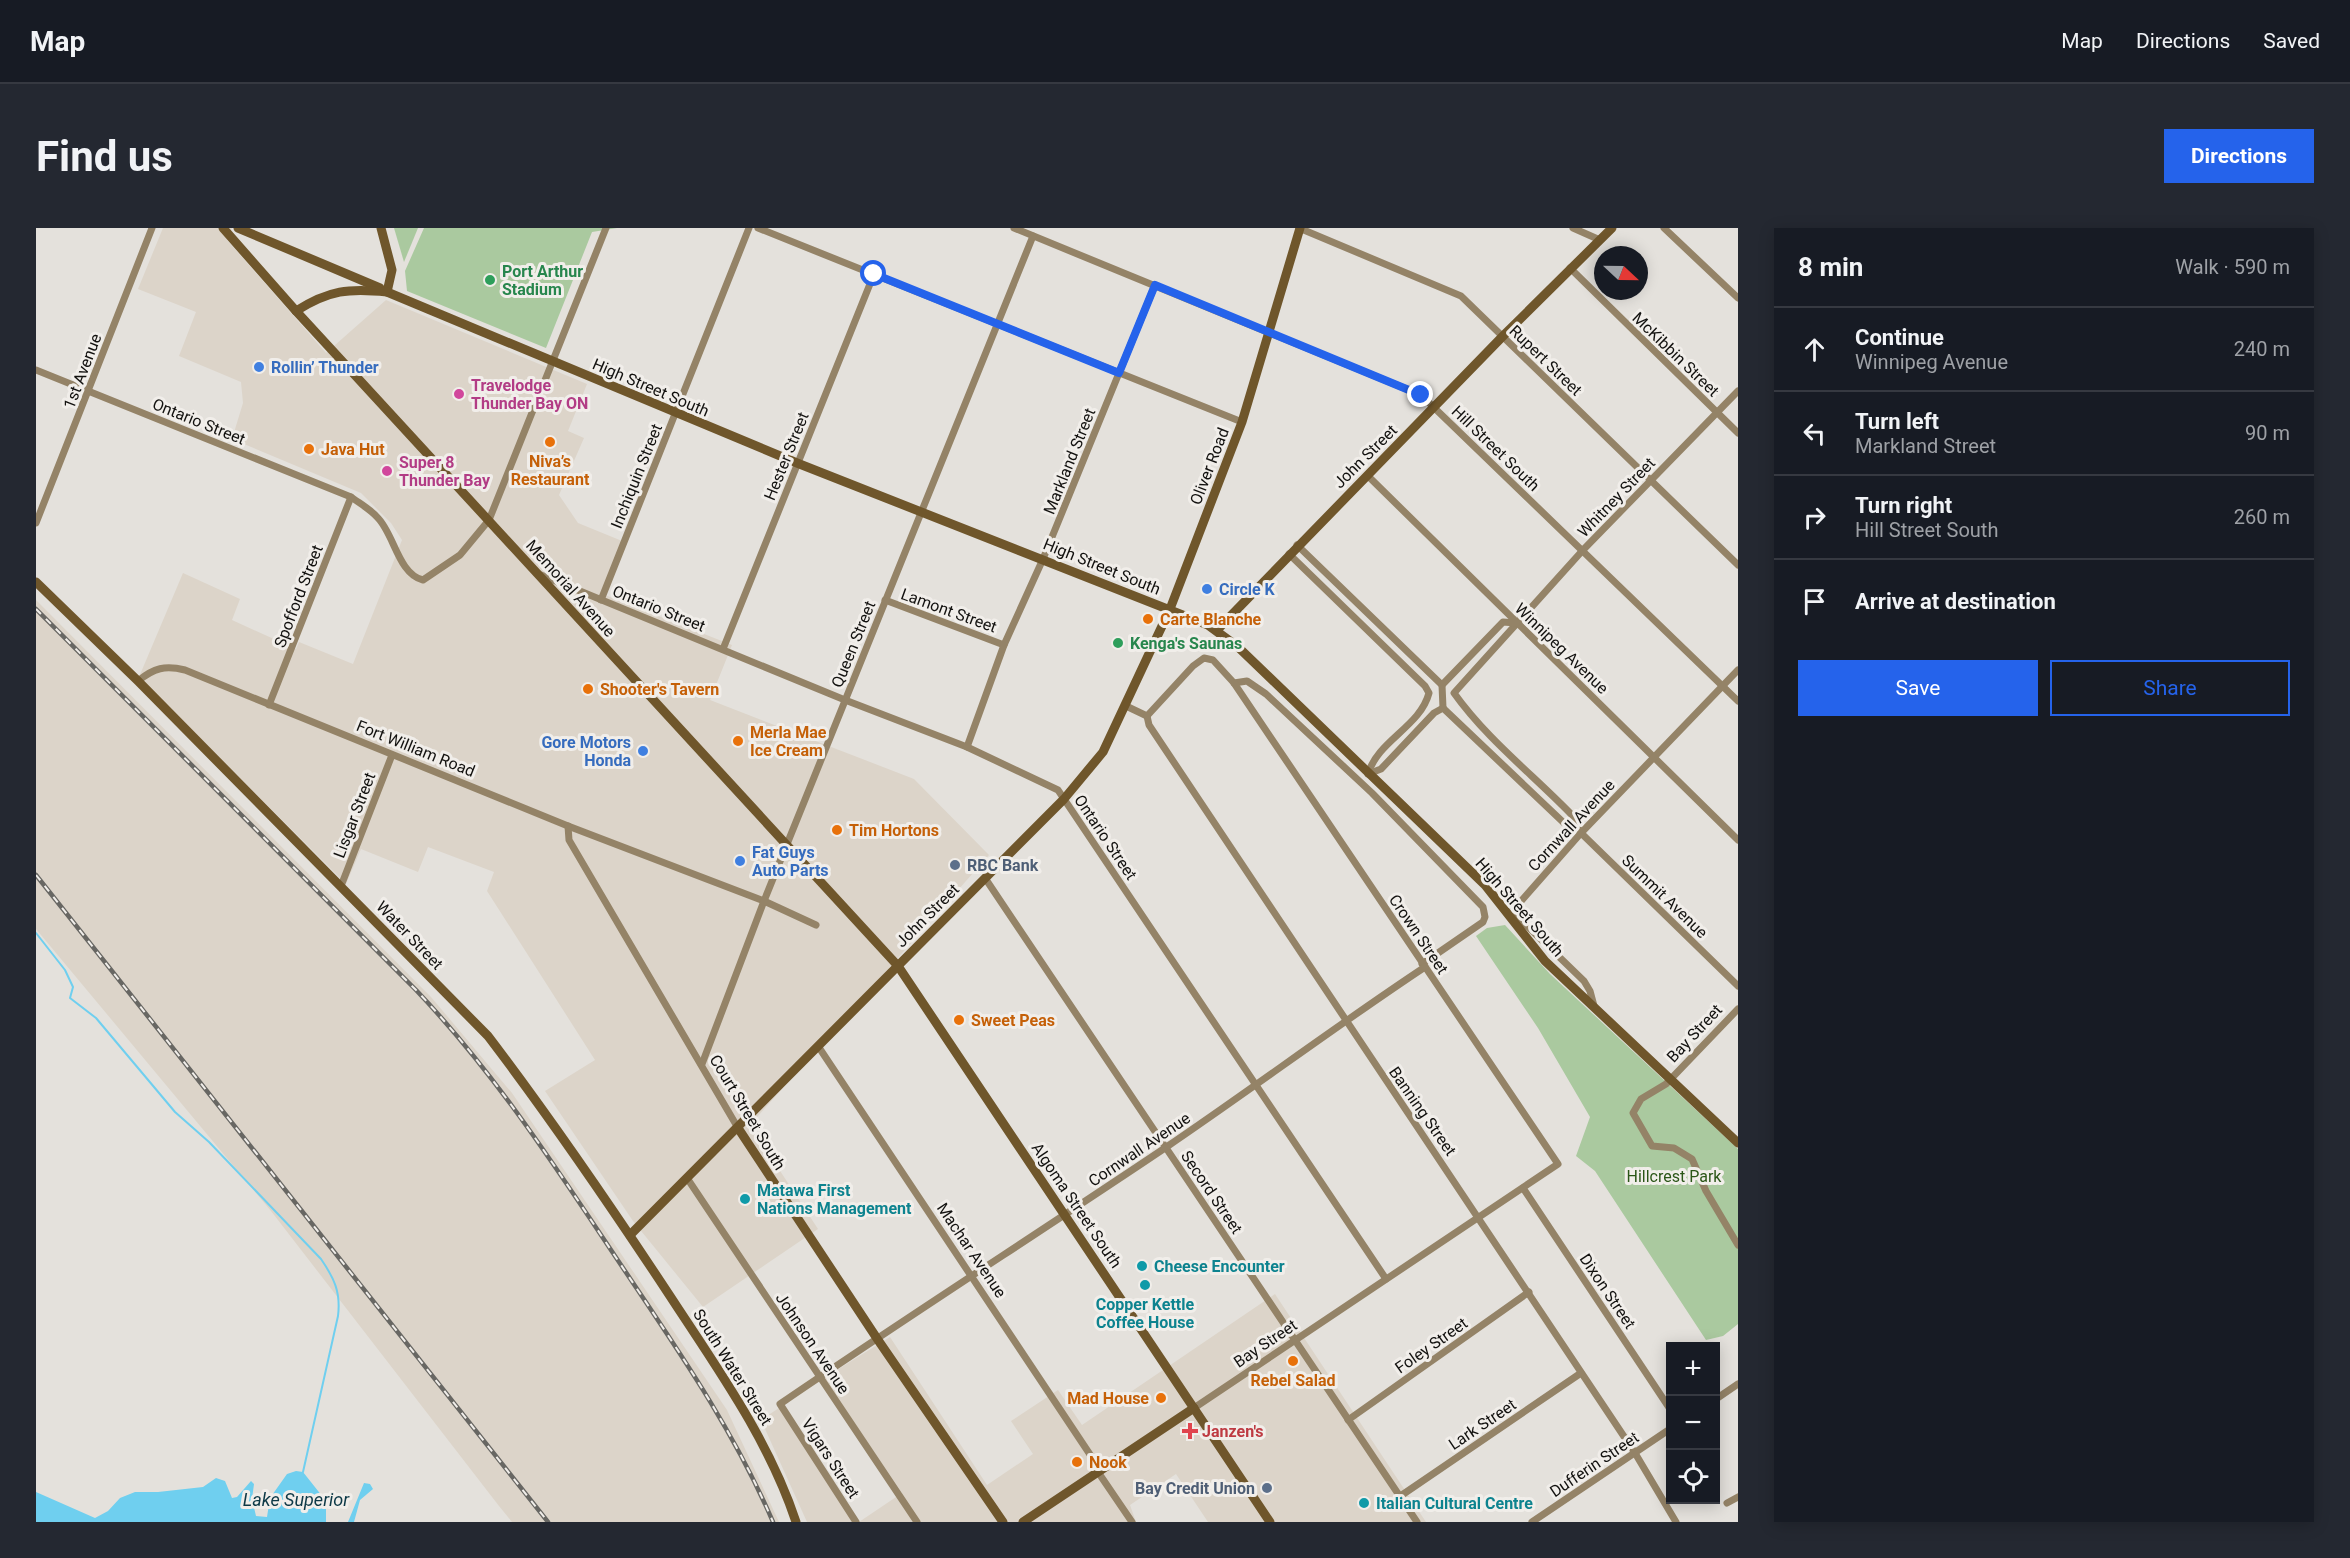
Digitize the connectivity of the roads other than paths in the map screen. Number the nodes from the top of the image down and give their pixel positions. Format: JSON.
{"nodes":[{"id":1,"x":152,"y":228,"type":"edge"},
{"id":2,"x":223,"y":228,"type":"edge"},
{"id":3,"x":238,"y":228,"type":"edge"},
{"id":4,"x":381,"y":228,"type":"edge"},
{"id":5,"x":606,"y":228,"type":"edge"},
{"id":6,"x":749,"y":228,"type":"edge"},
{"id":7,"x":758,"y":228,"type":"edge"},
{"id":8,"x":1014,"y":228,"type":"edge"},
{"id":9,"x":1300,"y":228,"type":"edge"},
{"id":10,"x":1573,"y":228,"type":"edge"},
{"id":11,"x":1612,"y":228,"type":"edge"},
{"id":12,"x":1664,"y":228,"type":"edge"},
{"id":13,"x":1033,"y":236,"type":"junction"},
{"id":14,"x":1600,"y":240,"type":"junction"},
{"id":15,"x":1570,"y":268,"type":"junction"},
{"id":16,"x":874,"y":274,"type":"junction"},
{"id":17,"x":1155,"y":285,"type":"junction"},
{"id":18,"x":387,"y":292,"type":"junction"},
{"id":19,"x":1738,"y":298,"type":"edge"},
{"id":20,"x":296,"y":311,"type":"junction"},
{"id":21,"x":997,"y":324,"type":"junction"},
{"id":22,"x":1270,"y":332,"type":"junction"},
{"id":23,"x":1503,"y":336,"type":"junction"},
{"id":24,"x":552,"y":362,"type":"junction"},
{"id":25,"x":36,"y":370,"type":"edge"},
{"id":26,"x":1119,"y":373,"type":"junction"},
{"id":27,"x":1738,"y":391,"type":"edge"},
{"id":28,"x":89,"y":392,"type":"junction"},
{"id":29,"x":1434,"y":407,"type":"junction"},
{"id":30,"x":1717,"y":412,"type":"junction"},
{"id":31,"x":676,"y":414,"type":"junction"},
{"id":32,"x":1242,"y":422,"type":"junction"},
{"id":33,"x":1738,"y":433,"type":"edge"},
{"id":34,"x":797,"y":464,"type":"junction"},
{"id":35,"x":1368,"y":476,"type":"junction"},
{"id":36,"x":1651,"y":480,"type":"junction"},
{"id":37,"x":351,"y":497,"type":"junction"},
{"id":38,"x":921,"y":513,"type":"junction"},
{"id":39,"x":489,"y":520,"type":"junction"},
{"id":40,"x":36,"y":523,"type":"edge"},
{"id":41,"x":1297,"y":545,"type":"junction"},
{"id":42,"x":1583,"y":550,"type":"junction"},
{"id":43,"x":1289,"y":554,"type":"junction"},
{"id":44,"x":1043,"y":559,"type":"junction"},
{"id":45,"x":1738,"y":565,"type":"edge"},
{"id":46,"x":536,"y":573,"type":"junction"},
{"id":47,"x":36,"y":582,"type":"edge"},
{"id":48,"x":601,"y":600,"type":"junction"},
{"id":49,"x":885,"y":600,"type":"junction"},
{"id":50,"x":1170,"y":609,"type":"junction"},
{"id":51,"x":1516,"y":622,"type":"junction"},
{"id":52,"x":1217,"y":630,"type":"junction"},
{"id":53,"x":1004,"y":645,"type":"junction"},
{"id":54,"x":723,"y":649,"type":"junction"},
{"id":55,"x":1738,"y":670,"type":"edge"},
{"id":56,"x":138,"y":681,"type":"junction"},
{"id":57,"x":1234,"y":683,"type":"junction"},
{"id":58,"x":1442,"y":685,"type":"junction"},
{"id":59,"x":1723,"y":686,"type":"junction"},
{"id":60,"x":1454,"y":693,"type":"joint"},
{"id":61,"x":845,"y":700,"type":"junction"},
{"id":62,"x":1738,"y":701,"type":"edge"},
{"id":63,"x":270,"y":705,"type":"junction"},
{"id":64,"x":1126,"y":706,"type":"junction"},
{"id":65,"x":1443,"y":708,"type":"junction"},
{"id":66,"x":1147,"y":716,"type":"junction"},
{"id":67,"x":967,"y":747,"type":"junction"},
{"id":68,"x":392,"y":755,"type":"junction"},
{"id":69,"x":1655,"y":756,"type":"junction"},
{"id":70,"x":1368,"y":774,"type":"junction"},
{"id":71,"x":1537,"y":783,"type":"junction"},
{"id":72,"x":1530,"y":790,"type":"junction"},
{"id":73,"x":1064,"y":799,"type":"junction"},
{"id":74,"x":1574,"y":825,"type":"junction"},
{"id":75,"x":568,"y":826,"type":"junction"},
{"id":76,"x":1581,"y":832,"type":"junction"},
{"id":77,"x":1738,"y":840,"type":"edge"},
{"id":78,"x":788,"y":844,"type":"junction"},
{"id":79,"x":986,"y":878,"type":"junction"},
{"id":80,"x":341,"y":886,"type":"junction"},
{"id":81,"x":764,"y":901,"type":"junction"},
{"id":82,"x":816,"y":925,"type":"dead end"},
{"id":83,"x":898,"y":966,"type":"junction"},
{"id":84,"x":1424,"y":966,"type":"junction"},
{"id":85,"x":1738,"y":986,"type":"edge"},
{"id":86,"x":1594,"y":1006,"type":"junction"},
{"id":87,"x":1738,"y":1009,"type":"edge"},
{"id":88,"x":1344,"y":1020,"type":"junction"},
{"id":89,"x":819,"y":1046,"type":"junction"},
{"id":90,"x":702,"y":1064,"type":"junction"},
{"id":91,"x":1672,"y":1079,"type":"junction"},
{"id":92,"x":1257,"y":1086,"type":"junction"},
{"id":93,"x":738,"y":1128,"type":"junction"},
{"id":94,"x":1738,"y":1143,"type":"edge"},
{"id":95,"x":1166,"y":1147,"type":"junction"},
{"id":96,"x":687,"y":1178,"type":"junction"},
{"id":97,"x":1523,"y":1188,"type":"junction"},
{"id":98,"x":1066,"y":1215,"type":"junction"},
{"id":99,"x":1479,"y":1216,"type":"junction"},
{"id":100,"x":630,"y":1235,"type":"junction"},
{"id":101,"x":1738,"y":1245,"type":"edge"},
{"id":102,"x":974,"y":1276,"type":"junction"},
{"id":103,"x":1386,"y":1279,"type":"junction"},
{"id":104,"x":1529,"y":1292,"type":"junction"},
{"id":105,"x":878,"y":1340,"type":"junction"},
{"id":106,"x":1294,"y":1340,"type":"junction"},
{"id":107,"x":1581,"y":1372,"type":"junction"},
{"id":108,"x":820,"y":1377,"type":"junction"},
{"id":109,"x":1738,"y":1384,"type":"edge"},
{"id":110,"x":1720,"y":1396,"type":"edge"},
{"id":111,"x":1666,"y":1402,"type":"edge"},
{"id":112,"x":1194,"y":1408,"type":"junction"},
{"id":113,"x":782,"y":1410,"type":"joint"},
{"id":114,"x":1348,"y":1420,"type":"junction"},
{"id":115,"x":1666,"y":1432,"type":"edge"},
{"id":116,"x":1635,"y":1453,"type":"junction"},
{"id":117,"x":1100,"y":1472,"type":"junction"},
{"id":118,"x":1399,"y":1497,"type":"junction"},
{"id":119,"x":1738,"y":1497,"type":"edge"},
{"id":120,"x":1727,"y":1503,"type":"dead end"},
{"id":121,"x":796,"y":1522,"type":"edge"},
{"id":122,"x":856,"y":1522,"type":"edge"},
{"id":123,"x":917,"y":1522,"type":"edge"},
{"id":124,"x":1003,"y":1522,"type":"edge"},
{"id":125,"x":1023,"y":1522,"type":"edge"},
{"id":126,"x":1132,"y":1522,"type":"edge"},
{"id":127,"x":1270,"y":1522,"type":"edge"},
{"id":128,"x":1417,"y":1522,"type":"edge"},
{"id":129,"x":1533,"y":1522,"type":"edge"},
{"id":130,"x":1676,"y":1522,"type":"edge"}],
"edges":[{"from":1,"to":28,"type":"street","name":"1st Avenue"},
{"from":2,"to":20,"type":"main road","name":"Memorial Avenue"},
{"from":3,"to":18,"type":"main road"},
{"from":4,"to":18,"type":"main road"},
{"from":5,"to":24,"type":"street"},
{"from":6,"to":31,"type":"street","name":"Inchiquin Street"},
{"from":7,"to":16,"type":"street"},
{"from":8,"to":13,"type":"street","name":"Hill Street South"},
{"from":9,"to":22,"type":"main road","name":"Oliver Road"},
{"from":9,"to":23,"type":"street","name":"Rupert Street"},
{"from":10,"to":14,"type":"street"},
{"from":11,"to":14,"type":"main road","name":"John Street"},
{"from":12,"to":19,"type":"street"},
{"from":13,"to":17,"type":"street","name":"Hill Street South"},
{"from":13,"to":21,"type":"street","name":"Queen Street"},
{"from":14,"to":15,"type":"main road","name":"John Street"},
{"from":15,"to":23,"type":"main road","name":"John Street"},
{"from":15,"to":30,"type":"street","name":"McKibbin Street"},
{"from":16,"to":21,"type":"street"},
{"from":16,"to":34,"type":"street","name":"Hester Street"},
{"from":17,"to":22,"type":"street","name":"Hill Street South"},
{"from":17,"to":26,"type":"street","name":"Markland Street"},
{"from":18,"to":20,"type":"main road","name":"High Street South"},
{"from":18,"to":24,"type":"main road","name":"High Street South"},
{"from":20,"to":39,"type":"main road","name":"Memorial Avenue"},
{"from":21,"to":26,"type":"street"},
{"from":21,"to":38,"type":"street","name":"Queen Street"},
{"from":22,"to":29,"type":"street","name":"Hill Street South"},
{"from":22,"to":32,"type":"main road","name":"Oliver Road"},
{"from":23,"to":29,"type":"main road","name":"John Street"},
{"from":23,"to":36,"type":"street","name":"Rupert Street"},
{"from":24,"to":31,"type":"main road","name":"High Street South"},
{"from":24,"to":39,"type":"street"},
{"from":25,"to":28,"type":"street","name":"Ontario Street"},
{"from":26,"to":32,"type":"street"},
{"from":26,"to":44,"type":"street","name":"Markland Street"},
{"from":27,"to":30,"type":"street","name":"Whitney Street"},
{"from":28,"to":37,"type":"street","name":"Ontario Street"},
{"from":28,"to":40,"type":"street","name":"1st Avenue"},
{"from":29,"to":35,"type":"main road","name":"John Street"},
{"from":29,"to":42,"type":"street","name":"Hill Street South"},
{"from":30,"to":33,"type":"street","name":"McKibbin Street"},
{"from":30,"to":36,"type":"street","name":"Whitney Street"},
{"from":31,"to":34,"type":"main road","name":"High Street South"},
{"from":31,"to":48,"type":"street","name":"Inchiquin Street"},
{"from":32,"to":50,"type":"main road","name":"Oliver Road"},
{"from":34,"to":38,"type":"main road","name":"High Street South"},
{"from":34,"to":54,"type":"street","name":"Hester Street"},
{"from":35,"to":41,"type":"main road","name":"John Street"},
{"from":35,"to":51,"type":"street","name":"Winnipeg Avenue"},
{"from":36,"to":42,"type":"street","name":"Whitney Street"},
{"from":36,"to":45,"type":"street","name":"Rupert Street"},
{"from":37,"to":39,"type":"street","name":"Ontario Street"},
{"from":37,"to":63,"type":"street","name":"Spofford Street"},
{"from":38,"to":44,"type":"main road","name":"High Street South"},
{"from":38,"to":49,"type":"street","name":"Queen Street"},
{"from":39,"to":46,"type":"main road","name":"Memorial Avenue"},
{"from":41,"to":43,"type":"main road","name":"John Street"},
{"from":41,"to":58,"type":"street"},
{"from":42,"to":51,"type":"street","name":"Whitney Street"},
{"from":42,"to":59,"type":"street","name":"Hill Street South"},
{"from":43,"to":52,"type":"main road","name":"John Street"},
{"from":43,"to":70,"type":"street"},
{"from":44,"to":50,"type":"main road","name":"High Street South"},
{"from":44,"to":53,"type":"street","name":"Markland Street"},
{"from":46,"to":48,"type":"street","name":"Ontario Street"},
{"from":46,"to":78,"type":"main road","name":"Memorial Avenue"},
{"from":47,"to":56,"type":"main road"},
{"from":48,"to":54,"type":"street","name":"Ontario Street"},
{"from":49,"to":53,"type":"street","name":"Lamont Street"},
{"from":49,"to":61,"type":"street","name":"Queen Street"},
{"from":50,"to":52,"type":"main road","name":"High Street South"},
{"from":50,"to":64,"type":"main road","name":"Oliver Road"},
{"from":51,"to":58,"type":"street","name":"Whitney Street"},
{"from":51,"to":60,"type":"street","name":"Whitney Street"},
{"from":51,"to":69,"type":"street","name":"Winnipeg Avenue"},
{"from":52,"to":70,"type":"main road","name":"High Street South"},
{"from":53,"to":67,"type":"street","name":"Markland Street"},
{"from":54,"to":61,"type":"street","name":"Ontario Street"},
{"from":55,"to":59,"type":"street","name":"Cornwall Avenue"},
{"from":56,"to":63,"type":"street","name":"Fort William Road"},
{"from":56,"to":80,"type":"main road","name":"Water Street"},
{"from":57,"to":66,"type":"street"},
{"from":57,"to":84,"type":"street","name":"Crown Street"},
{"from":57,"to":84,"type":"street","name":"Cornwall Avenue"},
{"from":58,"to":65,"type":"street"},
{"from":59,"to":62,"type":"street","name":"Hill Street South"},
{"from":59,"to":69,"type":"street","name":"Cornwall Avenue"},
{"from":60,"to":71,"type":"street","name":"Summit Avenue"},
{"from":61,"to":67,"type":"street","name":"Ontario Street"},
{"from":61,"to":78,"type":"street","name":"Queen Street"},
{"from":63,"to":68,"type":"street","name":"Fort William Road"},
{"from":64,"to":66,"type":"street"},
{"from":64,"to":73,"type":"main road","name":"John Street"},
{"from":65,"to":70,"type":"street"},
{"from":65,"to":72,"type":"street","name":"Summit Avenue"},
{"from":66,"to":88,"type":"street","name":"Banning Street"},
{"from":67,"to":73,"type":"street","name":"Ontario Street"},
{"from":68,"to":75,"type":"street","name":"Fort William Road"},
{"from":68,"to":80,"type":"street","name":"Lisgar Street"},
{"from":69,"to":76,"type":"street","name":"Cornwall Avenue"},
{"from":69,"to":77,"type":"street","name":"Winnipeg Avenue"},
{"from":70,"to":86,"type":"main road","name":"High Street South"},
{"from":71,"to":72,"type":"street"},
{"from":71,"to":74,"type":"street","name":"Summit Avenue"},
{"from":72,"to":74,"type":"street","name":"Summit Avenue"},
{"from":73,"to":79,"type":"main road","name":"John Street"},
{"from":73,"to":92,"type":"street","name":"Ontario Street"},
{"from":74,"to":76,"type":"street","name":"Summit Avenue"},
{"from":75,"to":81,"type":"street","name":"Fort William Road"},
{"from":75,"to":90,"type":"street","name":"Court Street South"},
{"from":76,"to":85,"type":"street","name":"Summit Avenue"},
{"from":76,"to":86,"type":"street","name":"Cornwall Avenue"},
{"from":78,"to":81,"type":"street","name":"Queen Street"},
{"from":78,"to":83,"type":"main road","name":"Memorial Avenue"},
{"from":79,"to":83,"type":"main road","name":"John Street"},
{"from":79,"to":95,"type":"street","name":"Secord Street"},
{"from":80,"to":100,"type":"main road","name":"Water Street"},
{"from":81,"to":82,"type":"street","name":"Fort William Road"},
{"from":81,"to":90,"type":"street","name":"Queen Street"},
{"from":83,"to":89,"type":"main road","name":"John Street"},
{"from":83,"to":98,"type":"main road","name":"Algoma Street South"},
{"from":84,"to":88,"type":"street","name":"Cornwall Avenue"},
{"from":84,"to":97,"type":"street","name":"Crown Street"},
{"from":86,"to":91,"type":"main road","name":"High Street South"},
{"from":87,"to":91,"type":"street","name":"Bay Street"},
{"from":88,"to":92,"type":"street","name":"Cornwall Avenue"},
{"from":88,"to":99,"type":"street","name":"Banning Street"},
{"from":89,"to":93,"type":"main road","name":"John Street"},
{"from":89,"to":102,"type":"street","name":"Machar Avenue"},
{"from":90,"to":93,"type":"street","name":"Court Street South"},
{"from":91,"to":94,"type":"main road","name":"High Street South"},
{"from":91,"to":101,"type":"street","name":"Bay Street"},
{"from":92,"to":95,"type":"street","name":"Cornwall Avenue"},
{"from":92,"to":103,"type":"street","name":"Ontario Street"},
{"from":93,"to":96,"type":"main road","name":"John Street"},
{"from":93,"to":105,"type":"main road","name":"Court Street South"},
{"from":95,"to":98,"type":"street","name":"Cornwall Avenue"},
{"from":95,"to":106,"type":"street","name":"Secord Street"},
{"from":96,"to":100,"type":"main road","name":"John Street"},
{"from":96,"to":108,"type":"street","name":"Johnson Avenue"},
{"from":97,"to":99,"type":"street","name":"Bay Street"},
{"from":97,"to":111,"type":"street","name":"Dixon Street"},
{"from":98,"to":102,"type":"street","name":"Cornwall Avenue"},
{"from":98,"to":112,"type":"main road","name":"Algoma Street South"},
{"from":99,"to":103,"type":"street","name":"Bay Street"},
{"from":99,"to":104,"type":"street","name":"Banning Street"},
{"from":100,"to":121,"type":"main road","name":"South Water Street"},
{"from":102,"to":105,"type":"street","name":"Cornwall Avenue"},
{"from":102,"to":117,"type":"street","name":"Machar Avenue"},
{"from":103,"to":106,"type":"street","name":"Bay Street"},
{"from":104,"to":107,"type":"street","name":"Banning Street"},
{"from":104,"to":114,"type":"street","name":"Foley Street"},
{"from":105,"to":108,"type":"street","name":"Cornwall Avenue"},
{"from":105,"to":124,"type":"main road","name":"Court Street South"},
{"from":106,"to":112,"type":"street","name":"Bay Street"},
{"from":106,"to":114,"type":"street","name":"Secord Street"},
{"from":107,"to":116,"type":"street","name":"Banning Street"},
{"from":107,"to":118,"type":"street","name":"Lark Street"},
{"from":108,"to":113,"type":"street","name":"Cornwall Avenue"},
{"from":108,"to":123,"type":"street","name":"Johnson Avenue"},
{"from":109,"to":110,"type":"street"},
{"from":112,"to":117,"type":"main road","name":"Bay Street"},
{"from":112,"to":127,"type":"main road","name":"Algoma Street South"},
{"from":113,"to":122,"type":"street","name":"Vigars Street"},
{"from":114,"to":118,"type":"street","name":"Secord Street"},
{"from":115,"to":116,"type":"street","name":"Dufferin Street"},
{"from":116,"to":129,"type":"street","name":"Dufferin Street"},
{"from":116,"to":130,"type":"street","name":"Banning Street"},
{"from":117,"to":125,"type":"main road","name":"Bay Street"},
{"from":117,"to":126,"type":"street","name":"Machar Avenue"},
{"from":118,"to":128,"type":"street","name":"Secord Street"},
{"from":119,"to":120,"type":"street"}]}
